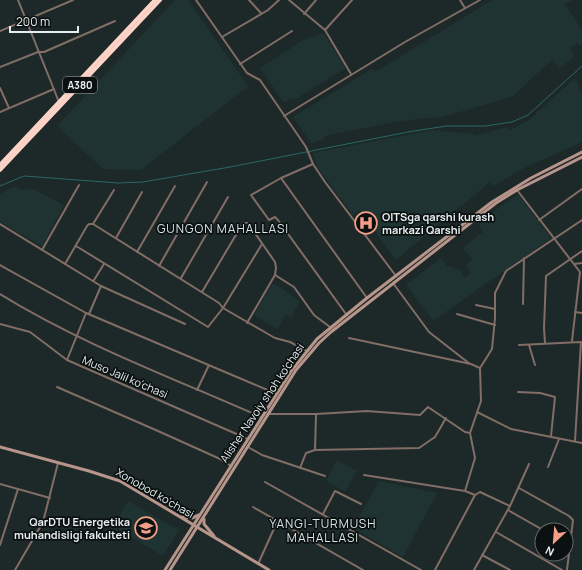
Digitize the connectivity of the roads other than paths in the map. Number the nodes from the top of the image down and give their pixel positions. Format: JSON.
{"nodes":[{"id":1,"x":18,"y":0,"type":"edge"},
{"id":2,"x":73,"y":0,"type":"edge"},
{"id":3,"x":155,"y":0,"type":"edge"},
{"id":4,"x":160,"y":0,"type":"edge"},
{"id":5,"x":196,"y":0,"type":"edge"},
{"id":6,"x":249,"y":0,"type":"edge"},
{"id":7,"x":279,"y":0,"type":"edge"},
{"id":8,"x":290,"y":0,"type":"edge"},
{"id":9,"x":316,"y":0,"type":"edge"},
{"id":10,"x":352,"y":0,"type":"edge"},
{"id":11,"x":460,"y":0,"type":"edge"},
{"id":12,"x":480,"y":0,"type":"edge"},
{"id":13,"x":465,"y":8,"type":"junction"},
{"id":14,"x":261,"y":13,"type":"junction"},
{"id":15,"x":304,"y":14,"type":"junction"},
{"id":16,"x":26,"y":19,"type":"junction"},
{"id":17,"x":115,"y":21,"type":"dead end"},
{"id":18,"x":325,"y":30,"type":"junction"},
{"id":19,"x":0,"y":31,"type":"edge"},
{"id":20,"x":292,"y":31,"type":"dead end"},
{"id":21,"x":222,"y":37,"type":"junction"},
{"id":22,"x":38,"y":52,"type":"junction"},
{"id":23,"x":240,"y":64,"type":"junction"},
{"id":24,"x":0,"y":68,"type":"edge"},
{"id":25,"x":351,"y":74,"type":"junction"},
{"id":26,"x":0,"y":88,"type":"edge"},
{"id":27,"x":54,"y":89,"type":"junction"},
{"id":28,"x":59,"y":102,"type":"junction"},
{"id":29,"x":9,"y":108,"type":"junction"},
{"id":30,"x":0,"y":112,"type":"edge"},
{"id":31,"x":284,"y":116,"type":"junction"},
{"id":32,"x":582,"y":152,"type":"edge"},
{"id":33,"x":582,"y":156,"type":"edge"},
{"id":34,"x":313,"y":164,"type":"junction"},
{"id":35,"x":0,"y":165,"type":"edge"},
{"id":36,"x":0,"y":170,"type":"edge"},
{"id":37,"x":281,"y":178,"type":"junction"},
{"id":38,"x":207,"y":182,"type":"dead end"},
{"id":39,"x":79,"y":185,"type":"dead end"},
{"id":40,"x":175,"y":186,"type":"dead end"},
{"id":41,"x":582,"y":189,"type":"edge"},
{"id":42,"x":114,"y":190,"type":"dead end"},
{"id":43,"x":517,"y":190,"type":"junction"},
{"id":44,"x":142,"y":192,"type":"dead end"},
{"id":45,"x":228,"y":197,"type":"dead end"},
{"id":46,"x":539,"y":220,"type":"junction"},
{"id":47,"x":582,"y":220,"type":"edge"},
{"id":48,"x":0,"y":224,"type":"edge"},
{"id":49,"x":93,"y":224,"type":"junction"},
{"id":50,"x":116,"y":238,"type":"junction"},
{"id":51,"x":555,"y":239,"type":"junction"},
{"id":52,"x":262,"y":244,"type":"junction"},
{"id":53,"x":76,"y":246,"type":"junction"},
{"id":54,"x":42,"y":250,"type":"junction"},
{"id":55,"x":582,"y":251,"type":"edge"},
{"id":56,"x":137,"y":252,"type":"junction"},
{"id":57,"x":524,"y":258,"type":"junction"},
{"id":58,"x":571,"y":259,"type":"junction"},
{"id":59,"x":582,"y":263,"type":"edge"},
{"id":60,"x":65,"y":264,"type":"junction"},
{"id":61,"x":104,"y":264,"type":"junction"},
{"id":62,"x":574,"y":264,"type":"junction"},
{"id":63,"x":0,"y":265,"type":"edge"},
{"id":64,"x":159,"y":266,"type":"junction"},
{"id":65,"x":274,"y":275,"type":"junction"},
{"id":66,"x":398,"y":277,"type":"junction"},
{"id":67,"x":181,"y":278,"type":"junction"},
{"id":68,"x":94,"y":280,"type":"junction"},
{"id":69,"x":392,"y":282,"type":"junction"},
{"id":70,"x":101,"y":286,"type":"junction"},
{"id":71,"x":578,"y":287,"type":"junction"},
{"id":72,"x":582,"y":287,"type":"edge"},
{"id":73,"x":202,"y":292,"type":"junction"},
{"id":74,"x":0,"y":294,"type":"edge"},
{"id":75,"x":367,"y":298,"type":"junction"},
{"id":76,"x":523,"y":304,"type":"dead end"},
{"id":77,"x":476,"y":305,"type":"dead end"},
{"id":78,"x":223,"y":308,"type":"junction"},
{"id":79,"x":495,"y":309,"type":"junction"},
{"id":80,"x":575,"y":312,"type":"junction"},
{"id":81,"x":86,"y":313,"type":"junction"},
{"id":82,"x":582,"y":313,"type":"edge"},
{"id":83,"x":89,"y":314,"type":"junction"},
{"id":84,"x":346,"y":314,"type":"junction"},
{"id":85,"x":457,"y":314,"type":"dead end"},
{"id":86,"x":247,"y":322,"type":"junction"},
{"id":87,"x":0,"y":324,"type":"edge"},
{"id":88,"x":185,"y":324,"type":"dead end"},
{"id":89,"x":495,"y":325,"type":"junction"},
{"id":90,"x":330,"y":327,"type":"junction"},
{"id":91,"x":77,"y":337,"type":"junction"},
{"id":92,"x":349,"y":338,"type":"dead end"},
{"id":93,"x":572,"y":341,"type":"junction"},
{"id":94,"x":545,"y":343,"type":"junction"},
{"id":95,"x":519,"y":345,"type":"dead end"},
{"id":96,"x":529,"y":345,"type":"junction"},
{"id":97,"x":307,"y":351,"type":"junction"},
{"id":98,"x":67,"y":360,"type":"junction"},
{"id":99,"x":471,"y":364,"type":"junction"},
{"id":100,"x":209,"y":365,"type":"junction"},
{"id":101,"x":535,"y":365,"type":"dead end"},
{"id":102,"x":480,"y":368,"type":"junction"},
{"id":103,"x":57,"y":387,"type":"dead end"},
{"id":104,"x":198,"y":390,"type":"junction"},
{"id":105,"x":518,"y":392,"type":"dead end"},
{"id":106,"x":277,"y":394,"type":"junction"},
{"id":107,"x":477,"y":412,"type":"junction"},
{"id":108,"x":269,"y":414,"type":"junction"},
{"id":109,"x":316,"y":414,"type":"junction"},
{"id":110,"x":261,"y":417,"type":"junction"},
{"id":111,"x":446,"y":418,"type":"junction"},
{"id":112,"x":258,"y":423,"type":"junction"},
{"id":113,"x":262,"y":425,"type":"junction"},
{"id":114,"x":470,"y":433,"type":"junction"},
{"id":115,"x":551,"y":436,"type":"junction"},
{"id":116,"x":559,"y":438,"type":"junction"},
{"id":117,"x":248,"y":439,"type":"junction"},
{"id":118,"x":575,"y":442,"type":"junction"},
{"id":119,"x":582,"y":443,"type":"edge"},
{"id":120,"x":248,"y":446,"type":"junction"},
{"id":121,"x":0,"y":448,"type":"edge"},
{"id":122,"x":315,"y":450,"type":"junction"},
{"id":123,"x":59,"y":462,"type":"junction"},
{"id":124,"x":529,"y":464,"type":"dead end"},
{"id":125,"x":231,"y":466,"type":"junction"},
{"id":126,"x":548,"y":467,"type":"dead end"},
{"id":127,"x":300,"y":468,"type":"junction"},
{"id":128,"x":364,"y":475,"type":"dead end"},
{"id":129,"x":325,"y":476,"type":"dead end"},
{"id":130,"x":265,"y":482,"type":"dead end"},
{"id":131,"x":0,"y":484,"type":"edge"},
{"id":132,"x":519,"y":488,"type":"junction"},
{"id":133,"x":18,"y":489,"type":"junction"},
{"id":134,"x":464,"y":491,"type":"junction"},
{"id":135,"x":475,"y":495,"type":"junction"},
{"id":136,"x":50,"y":498,"type":"junction"},
{"id":137,"x":360,"y":504,"type":"dead end"},
{"id":138,"x":510,"y":506,"type":"junction"},
{"id":139,"x":252,"y":508,"type":"dead end"},
{"id":140,"x":508,"y":510,"type":"junction"},
{"id":141,"x":202,"y":512,"type":"junction"},
{"id":142,"x":323,"y":514,"type":"junction"},
{"id":143,"x":177,"y":515,"type":"junction"},
{"id":144,"x":205,"y":515,"type":"junction"},
{"id":145,"x":277,"y":522,"type":"junction"},
{"id":146,"x":573,"y":522,"type":"edge"},
{"id":147,"x":534,"y":525,"type":"edge"},
{"id":148,"x":194,"y":526,"type":"junction"},
{"id":149,"x":197,"y":528,"type":"junction"},
{"id":150,"x":496,"y":532,"type":"junction"},
{"id":151,"x":216,"y":539,"type":"junction"},
{"id":152,"x":0,"y":545,"type":"edge"},
{"id":153,"x":482,"y":555,"type":"junction"},
{"id":154,"x":258,"y":564,"type":"junction"},
{"id":155,"x":15,"y":570,"type":"edge"},
{"id":156,"x":165,"y":570,"type":"edge"},
{"id":157,"x":170,"y":570,"type":"edge"},
{"id":158,"x":269,"y":570,"type":"edge"},
{"id":159,"x":363,"y":570,"type":"edge"},
{"id":160,"x":421,"y":570,"type":"edge"},
{"id":161,"x":435,"y":570,"type":"edge"},
{"id":162,"x":474,"y":570,"type":"edge"},
{"id":163,"x":510,"y":570,"type":"edge"},
{"id":164,"x":562,"y":570,"type":"edge"}],
"edges":[{"from":1,"to":16,"type":"street"},
{"from":2,"to":16,"type":"street"},
{"from":3,"to":28,"type":"highway","number":"A380"},
{"from":4,"to":36,"type":"highway","number":"A380"},
{"from":5,"to":21,"type":"street"},
{"from":6,"to":14,"type":"street"},
{"from":7,"to":14,"type":"street"},
{"from":8,"to":15,"type":"street"},
{"from":9,"to":15,"type":"street"},
{"from":10,"to":18,"type":"street"},
{"from":11,"to":13,"type":"street"},
{"from":12,"to":13,"type":"street"},
{"from":13,"to":25,"type":"street"},
{"from":14,"to":21,"type":"street"},
{"from":15,"to":18,"type":"street"},
{"from":16,"to":19,"type":"street"},
{"from":16,"to":22,"type":"street"},
{"from":17,"to":22,"type":"street"},
{"from":18,"to":25,"type":"street"},
{"from":20,"to":23,"type":"street"},
{"from":21,"to":23,"type":"street"},
{"from":22,"to":24,"type":"street"},
{"from":22,"to":27,"type":"street"},
{"from":23,"to":31,"type":"street"},
{"from":25,"to":31,"type":"street"},
{"from":26,"to":29,"type":"street"},
{"from":27,"to":28,"type":"street"},
{"from":27,"to":29,"type":"street"},
{"from":28,"to":35,"type":"highway","number":"A380"},
{"from":29,"to":30,"type":"street"},
{"from":31,"to":34,"type":"street"},
{"from":32,"to":66,"type":"main road","name":"Alisher Navoiy shoh ko'chasi"},
{"from":33,"to":43,"type":"main road","name":"Alisher Navoiy shoh ko'chasi"},
{"from":34,"to":37,"type":"street"},
{"from":34,"to":66,"type":"street"},
{"from":37,"to":75,"type":"street"},
{"from":37,"to":84,"type":"street"},
{"from":38,"to":64,"type":"street"},
{"from":39,"to":54,"type":"street"},
{"from":40,"to":56,"type":"street"},
{"from":41,"to":46,"type":"street"},
{"from":42,"to":49,"type":"street"},
{"from":43,"to":46,"type":"street"},
{"from":43,"to":66,"type":"main road","name":"Alisher Navoiy shoh ko'chasi"},
{"from":44,"to":50,"type":"street"},
{"from":45,"to":67,"type":"street"},
{"from":46,"to":51,"type":"street"},
{"from":47,"to":51,"type":"street"},
{"from":48,"to":54,"type":"street"},
{"from":49,"to":50,"type":"street"},
{"from":49,"to":53,"type":"street"},
{"from":50,"to":56,"type":"street"},
{"from":51,"to":57,"type":"street"},
{"from":51,"to":58,"type":"street"},
{"from":52,"to":65,"type":"street"},
{"from":52,"to":73,"type":"street"},
{"from":52,"to":78,"type":"street"},
{"from":53,"to":60,"type":"street"},
{"from":53,"to":61,"type":"street"},
{"from":54,"to":60,"type":"street"},
{"from":55,"to":58,"type":"street"},
{"from":56,"to":64,"type":"street"},
{"from":57,"to":76,"type":"street"},
{"from":57,"to":79,"type":"street"},
{"from":58,"to":62,"type":"street"},
{"from":58,"to":94,"type":"street"},
{"from":59,"to":62,"type":"street"},
{"from":60,"to":68,"type":"street"},
{"from":61,"to":68,"type":"street"},
{"from":61,"to":78,"type":"street"},
{"from":62,"to":71,"type":"street"},
{"from":63,"to":81,"type":"street"},
{"from":64,"to":67,"type":"street"},
{"from":65,"to":86,"type":"street"},
{"from":65,"to":90,"type":"street"},
{"from":66,"to":69,"type":"main road","name":"Alisher Navoiy shoh ko'chasi"},
{"from":67,"to":73,"type":"street"},
{"from":68,"to":70,"type":"street"},
{"from":69,"to":75,"type":"main road","name":"Alisher Navoiy shoh ko'chasi"},
{"from":69,"to":99,"type":"street"},
{"from":69,"to":108,"type":"main road","name":"Alisher Navoiy shoh ko'chasi"},
{"from":70,"to":83,"type":"street"},
{"from":70,"to":88,"type":"street"},
{"from":71,"to":72,"type":"street"},
{"from":71,"to":80,"type":"street"},
{"from":73,"to":78,"type":"street"},
{"from":74,"to":91,"type":"street"},
{"from":75,"to":84,"type":"main road","name":"Alisher Navoiy shoh ko'chasi"},
{"from":77,"to":79,"type":"street"},
{"from":78,"to":86,"type":"street"},
{"from":79,"to":89,"type":"street"},
{"from":80,"to":82,"type":"street"},
{"from":80,"to":93,"type":"street"},
{"from":81,"to":83,"type":"street"},
{"from":81,"to":91,"type":"street"},
{"from":83,"to":100,"type":"street"},
{"from":84,"to":90,"type":"main road","name":"Alisher Navoiy shoh ko'chasi"},
{"from":85,"to":89,"type":"street"},
{"from":86,"to":97,"type":"street"},
{"from":87,"to":98,"type":"street","name":"Muso Jalil ko'chasi"},
{"from":89,"to":102,"type":"street"},
{"from":90,"to":97,"type":"main road","name":"Alisher Navoiy shoh ko'chasi"},
{"from":91,"to":98,"type":"street"},
{"from":91,"to":104,"type":"street"},
{"from":92,"to":99,"type":"street"},
{"from":93,"to":94,"type":"street"},
{"from":93,"to":118,"type":"street"},
{"from":94,"to":96,"type":"street"},
{"from":95,"to":96,"type":"street"},
{"from":96,"to":101,"type":"street"},
{"from":97,"to":106,"type":"main road","name":"Alisher Navoiy shoh ko'chasi"},
{"from":98,"to":117,"type":"street","name":"Muso Jalil ko'chasi"},
{"from":99,"to":102,"type":"street"},
{"from":100,"to":104,"type":"street"},
{"from":100,"to":106,"type":"street"},
{"from":102,"to":107,"type":"street"},
{"from":103,"to":125,"type":"street"},
{"from":104,"to":110,"type":"street"},
{"from":105,"to":115,"type":"street"},
{"from":106,"to":110,"type":"main road","name":"Alisher Navoiy shoh ko'chasi"},
{"from":107,"to":114,"type":"street"},
{"from":107,"to":115,"type":"street"},
{"from":108,"to":109,"type":"street"},
{"from":108,"to":113,"type":"main road","name":"Alisher Navoiy shoh ko'chasi"},
{"from":109,"to":111,"type":"street"},
{"from":109,"to":122,"type":"street"},
{"from":110,"to":112,"type":"main road","name":"Alisher Navoiy shoh ko'chasi"},
{"from":111,"to":114,"type":"street"},
{"from":111,"to":122,"type":"street"},
{"from":112,"to":113,"type":"main road"},
{"from":112,"to":117,"type":"main road","name":"Alisher Navoiy shoh ko'chasi"},
{"from":113,"to":120,"type":"main road","name":"Alisher Navoiy shoh ko'chasi"},
{"from":114,"to":134,"type":"street"},
{"from":115,"to":116,"type":"street"},
{"from":116,"to":118,"type":"street"},
{"from":116,"to":126,"type":"street"},
{"from":117,"to":125,"type":"main road","name":"Alisher Navoiy shoh ko'chasi"},
{"from":118,"to":119,"type":"street"},
{"from":120,"to":127,"type":"street"},
{"from":120,"to":144,"type":"main road","name":"Alisher Navoiy shoh ko'chasi"},
{"from":121,"to":123,"type":"main road","name":"Xonobod ko'chasi"},
{"from":122,"to":127,"type":"street"},
{"from":123,"to":136,"type":"street"},
{"from":123,"to":143,"type":"main road","name":"Xonobod ko'chasi"},
{"from":124,"to":132,"type":"street"},
{"from":125,"to":141,"type":"main road","name":"Alisher Navoiy shoh ko'chasi"},
{"from":127,"to":129,"type":"street"},
{"from":128,"to":134,"type":"street"},
{"from":130,"to":142,"type":"street"},
{"from":131,"to":133,"type":"street"},
{"from":132,"to":138,"type":"street"},
{"from":132,"to":146,"type":"street"},
{"from":133,"to":136,"type":"street"},
{"from":133,"to":152,"type":"street"},
{"from":134,"to":135,"type":"street"},
{"from":135,"to":138,"type":"street"},
{"from":135,"to":161,"type":"street"},
{"from":136,"to":155,"type":"street"},
{"from":137,"to":142,"type":"street"},
{"from":138,"to":140,"type":"street"},
{"from":139,"to":145,"type":"street"},
{"from":140,"to":147,"type":"street"},
{"from":140,"to":150,"type":"street"},
{"from":141,"to":143,"type":"main road"},
{"from":141,"to":148,"type":"main road","name":"Alisher Navoiy shoh ko'chasi"},
{"from":142,"to":160,"type":"street"},
{"from":143,"to":148,"type":"main road","name":"Xonobod ko'chasi"},
{"from":144,"to":149,"type":"main road","name":"Alisher Navoiy shoh ko'chasi"},
{"from":144,"to":151,"type":"main road"},
{"from":145,"to":154,"type":"street"},
{"from":145,"to":159,"type":"street"},
{"from":148,"to":149,"type":"main road","name":"Xonobod ko'chasi"},
{"from":148,"to":156,"type":"main road","name":"Alisher Navoiy shoh ko'chasi"},
{"from":149,"to":151,"type":"main road","name":"Xonobod ko'chasi"},
{"from":149,"to":157,"type":"main road","name":"Alisher Navoiy shoh ko'chasi"},
{"from":150,"to":153,"type":"street"},
{"from":150,"to":164,"type":"street"},
{"from":151,"to":154,"type":"main road","name":"Xonobod ko'chasi"},
{"from":153,"to":162,"type":"street"},
{"from":153,"to":163,"type":"street"},
{"from":154,"to":158,"type":"main road","name":"Xonobod ko'chasi"}]}
